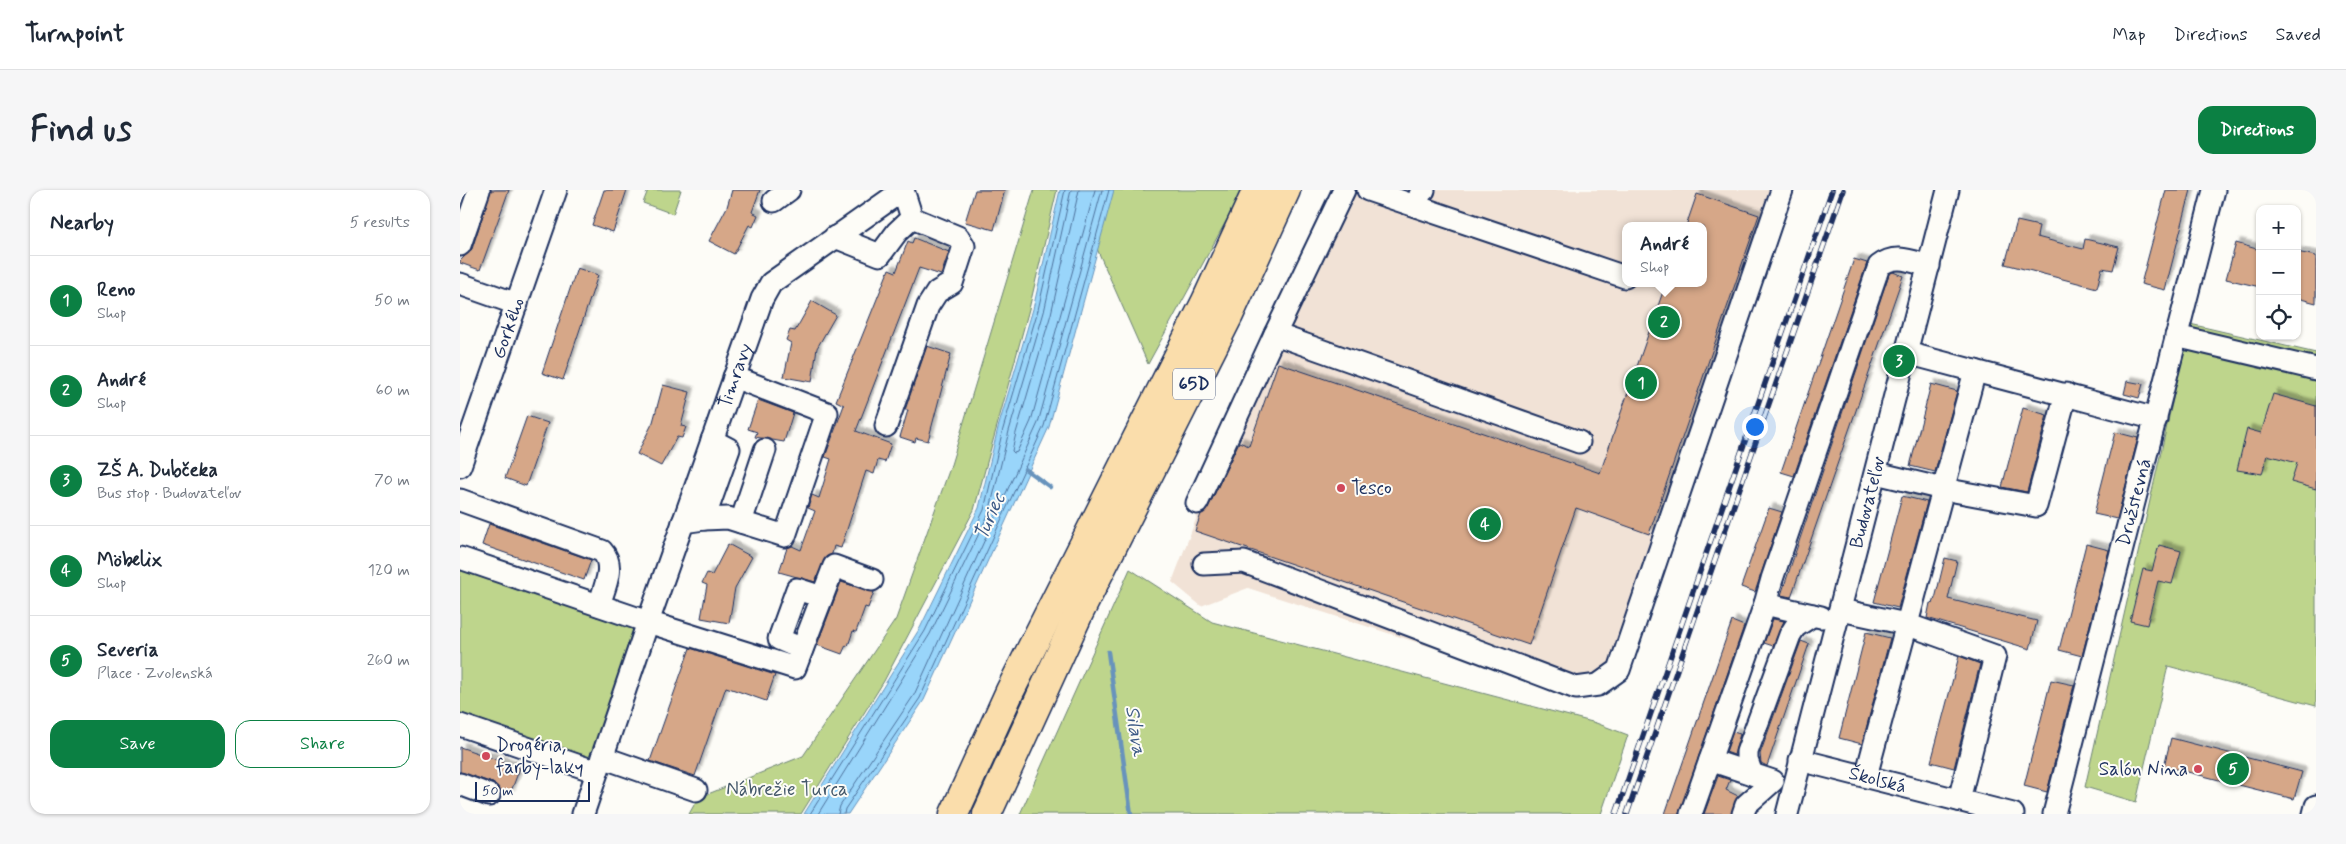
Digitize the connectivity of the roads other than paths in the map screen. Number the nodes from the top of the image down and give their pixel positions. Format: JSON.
{"nodes":[{"id":1,"x":479,"y":190,"type":"edge"},
{"id":2,"x":556,"y":190,"type":"edge"},
{"id":3,"x":903,"y":190,"type":"edge"},
{"id":4,"x":1258,"y":190,"type":"edge"},
{"id":5,"x":1286,"y":190,"type":"edge"},
{"id":6,"x":1344,"y":190,"type":"edge"},
{"id":7,"x":1368,"y":190,"type":"edge"},
{"id":8,"x":1782,"y":190,"type":"edge"},
{"id":9,"x":1948,"y":190,"type":"edge"},
{"id":10,"x":2214,"y":190,"type":"edge"},
{"id":11,"x":1421,"y":193,"type":"edge"},
{"id":12,"x":912,"y":218,"type":"junction"},
{"id":13,"x":835,"y":237,"type":"junction"},
{"id":14,"x":460,"y":245,"type":"edge"},
{"id":15,"x":1929,"y":266,"type":"junction"},
{"id":16,"x":1622,"y":276,"type":"edge"},
{"id":17,"x":460,"y":284,"type":"edge"},
{"id":18,"x":517,"y":304,"type":"junction"},
{"id":19,"x":1275,"y":334,"type":"junction"},
{"id":20,"x":2176,"y":336,"type":"junction"},
{"id":21,"x":1907,"y":353,"type":"junction"},
{"id":22,"x":2316,"y":369,"type":"edge"},
{"id":23,"x":1975,"y":371,"type":"junction"},
{"id":24,"x":734,"y":377,"type":"junction"},
{"id":25,"x":2066,"y":394,"type":"junction"},
{"id":26,"x":2156,"y":419,"type":"junction"},
{"id":27,"x":886,"y":426,"type":"dead end"},
{"id":28,"x":712,"y":440,"type":"junction"},
{"id":29,"x":1579,"y":442,"type":"dead end"},
{"id":30,"x":765,"y":450,"type":"dead end"},
{"id":31,"x":460,"y":466,"type":"edge"},
{"id":32,"x":1876,"y":473,"type":"junction"},
{"id":33,"x":1943,"y":489,"type":"junction"},
{"id":34,"x":460,"y":500,"type":"edge"},
{"id":35,"x":1197,"y":504,"type":"dead end"},
{"id":36,"x":704,"y":518,"type":"junction"},
{"id":37,"x":683,"y":522,"type":"junction"},
{"id":38,"x":742,"y":522,"type":"junction"},
{"id":39,"x":460,"y":558,"type":"edge"},
{"id":40,"x":1204,"y":564,"type":"dead end"},
{"id":41,"x":872,"y":580,"type":"dead end"},
{"id":42,"x":1765,"y":604,"type":"junction"},
{"id":43,"x":599,"y":605,"type":"junction"},
{"id":44,"x":1813,"y":616,"type":"junction"},
{"id":45,"x":1840,"y":616,"type":"junction"},
{"id":46,"x":648,"y":622,"type":"junction"},
{"id":47,"x":1906,"y":624,"type":"junction"},
{"id":48,"x":460,"y":725,"type":"edge"},
{"id":49,"x":1710,"y":760,"type":"junction"},
{"id":50,"x":1800,"y":760,"type":"junction"},
{"id":51,"x":600,"y":765,"type":"junction"},
{"id":52,"x":1752,"y":774,"type":"junction"},
{"id":53,"x":1866,"y":776,"type":"junction"},
{"id":54,"x":1773,"y":781,"type":"junction"},
{"id":55,"x":460,"y":784,"type":"edge"},
{"id":56,"x":1794,"y":786,"type":"junction"},
{"id":57,"x":696,"y":790,"type":"dead end"},
{"id":58,"x":489,"y":795,"type":"dead end"},
{"id":59,"x":1959,"y":800,"type":"junction"},
{"id":60,"x":2316,"y":806,"type":"edge"},
{"id":61,"x":583,"y":814,"type":"edge"},
{"id":62,"x":954,"y":814,"type":"edge"},
{"id":63,"x":987,"y":814,"type":"edge"},
{"id":64,"x":1691,"y":814,"type":"edge"},
{"id":65,"x":1743,"y":814,"type":"edge"},
{"id":66,"x":1787,"y":814,"type":"edge"},
{"id":67,"x":2013,"y":814,"type":"edge"},
{"id":68,"x":2054,"y":814,"type":"edge"},
{"id":69,"x":2314,"y":814,"type":"edge"}],
"edges":[{"from":1,"to":14,"type":"street"},
{"from":2,"to":18,"type":"street","name":"Gorkého"},
{"from":3,"to":12,"type":"street"},
{"from":3,"to":13,"type":"street","name":"Timravy"},
{"from":4,"to":62,"type":"main road","number":"65D"},
{"from":5,"to":63,"type":"main road","number":"65D"},
{"from":6,"to":19,"type":"street"},
{"from":7,"to":11,"type":"street"},
{"from":8,"to":40,"type":"street"},
{"from":9,"to":15,"type":"street","name":"Budovateľov"},
{"from":10,"to":20,"type":"street","name":"Družstevná"},
{"from":11,"to":16,"type":"street"},
{"from":12,"to":13,"type":"street"},
{"from":12,"to":27,"type":"street"},
{"from":13,"to":24,"type":"street","name":"Timravy"},
{"from":15,"to":21,"type":"street","name":"Budovateľov"},
{"from":15,"to":42,"type":"street"},
{"from":17,"to":18,"type":"street"},
{"from":18,"to":31,"type":"street","name":"Gorkého"},
{"from":19,"to":29,"type":"street"},
{"from":19,"to":35,"type":"street"},
{"from":20,"to":22,"type":"street"},
{"from":20,"to":26,"type":"street","name":"Družstevná"},
{"from":21,"to":23,"type":"street"},
{"from":21,"to":32,"type":"street","name":"Budovateľov"},
{"from":23,"to":25,"type":"street"},
{"from":23,"to":33,"type":"street"},
{"from":24,"to":28,"type":"street","name":"Timravy"},
{"from":24,"to":38,"type":"street"},
{"from":25,"to":26,"type":"street"},
{"from":25,"to":33,"type":"street"},
{"from":26,"to":68,"type":"street","name":"Družstevná"},
{"from":28,"to":36,"type":"street"},
{"from":28,"to":37,"type":"street","name":"Timravy"},
{"from":30,"to":38,"type":"street"},
{"from":32,"to":33,"type":"street"},
{"from":32,"to":45,"type":"street","name":"Budovateľov"},
{"from":33,"to":47,"type":"street"},
{"from":34,"to":43,"type":"street"},
{"from":36,"to":37,"type":"street"},
{"from":36,"to":38,"type":"street"},
{"from":37,"to":46,"type":"street","name":"Timravy"},
{"from":39,"to":43,"type":"street"},
{"from":41,"to":46,"type":"street"},
{"from":42,"to":44,"type":"street"},
{"from":42,"to":49,"type":"street"},
{"from":43,"to":46,"type":"street"},
{"from":44,"to":45,"type":"street"},
{"from":44,"to":52,"type":"street"},
{"from":45,"to":47,"type":"street"},
{"from":45,"to":50,"type":"street","name":"Budovateľov"},
{"from":46,"to":51,"type":"street","name":"Timravy"},
{"from":47,"to":53,"type":"street"},
{"from":47,"to":59,"type":"street"},
{"from":48,"to":51,"type":"street"},
{"from":49,"to":52,"type":"street"},
{"from":49,"to":64,"type":"street"},
{"from":50,"to":53,"type":"street","name":"Školská"},
{"from":50,"to":56,"type":"street","name":"Budovateľov"},
{"from":51,"to":57,"type":"street"},
{"from":51,"to":61,"type":"street"},
{"from":52,"to":54,"type":"street"},
{"from":53,"to":59,"type":"street","name":"Školská"},
{"from":54,"to":56,"type":"street"},
{"from":54,"to":65,"type":"street"},
{"from":55,"to":58,"type":"street"},
{"from":56,"to":66,"type":"street","name":"Budovateľov"},
{"from":59,"to":67,"type":"street","name":"Školská"},
{"from":60,"to":69,"type":"street"}]}
